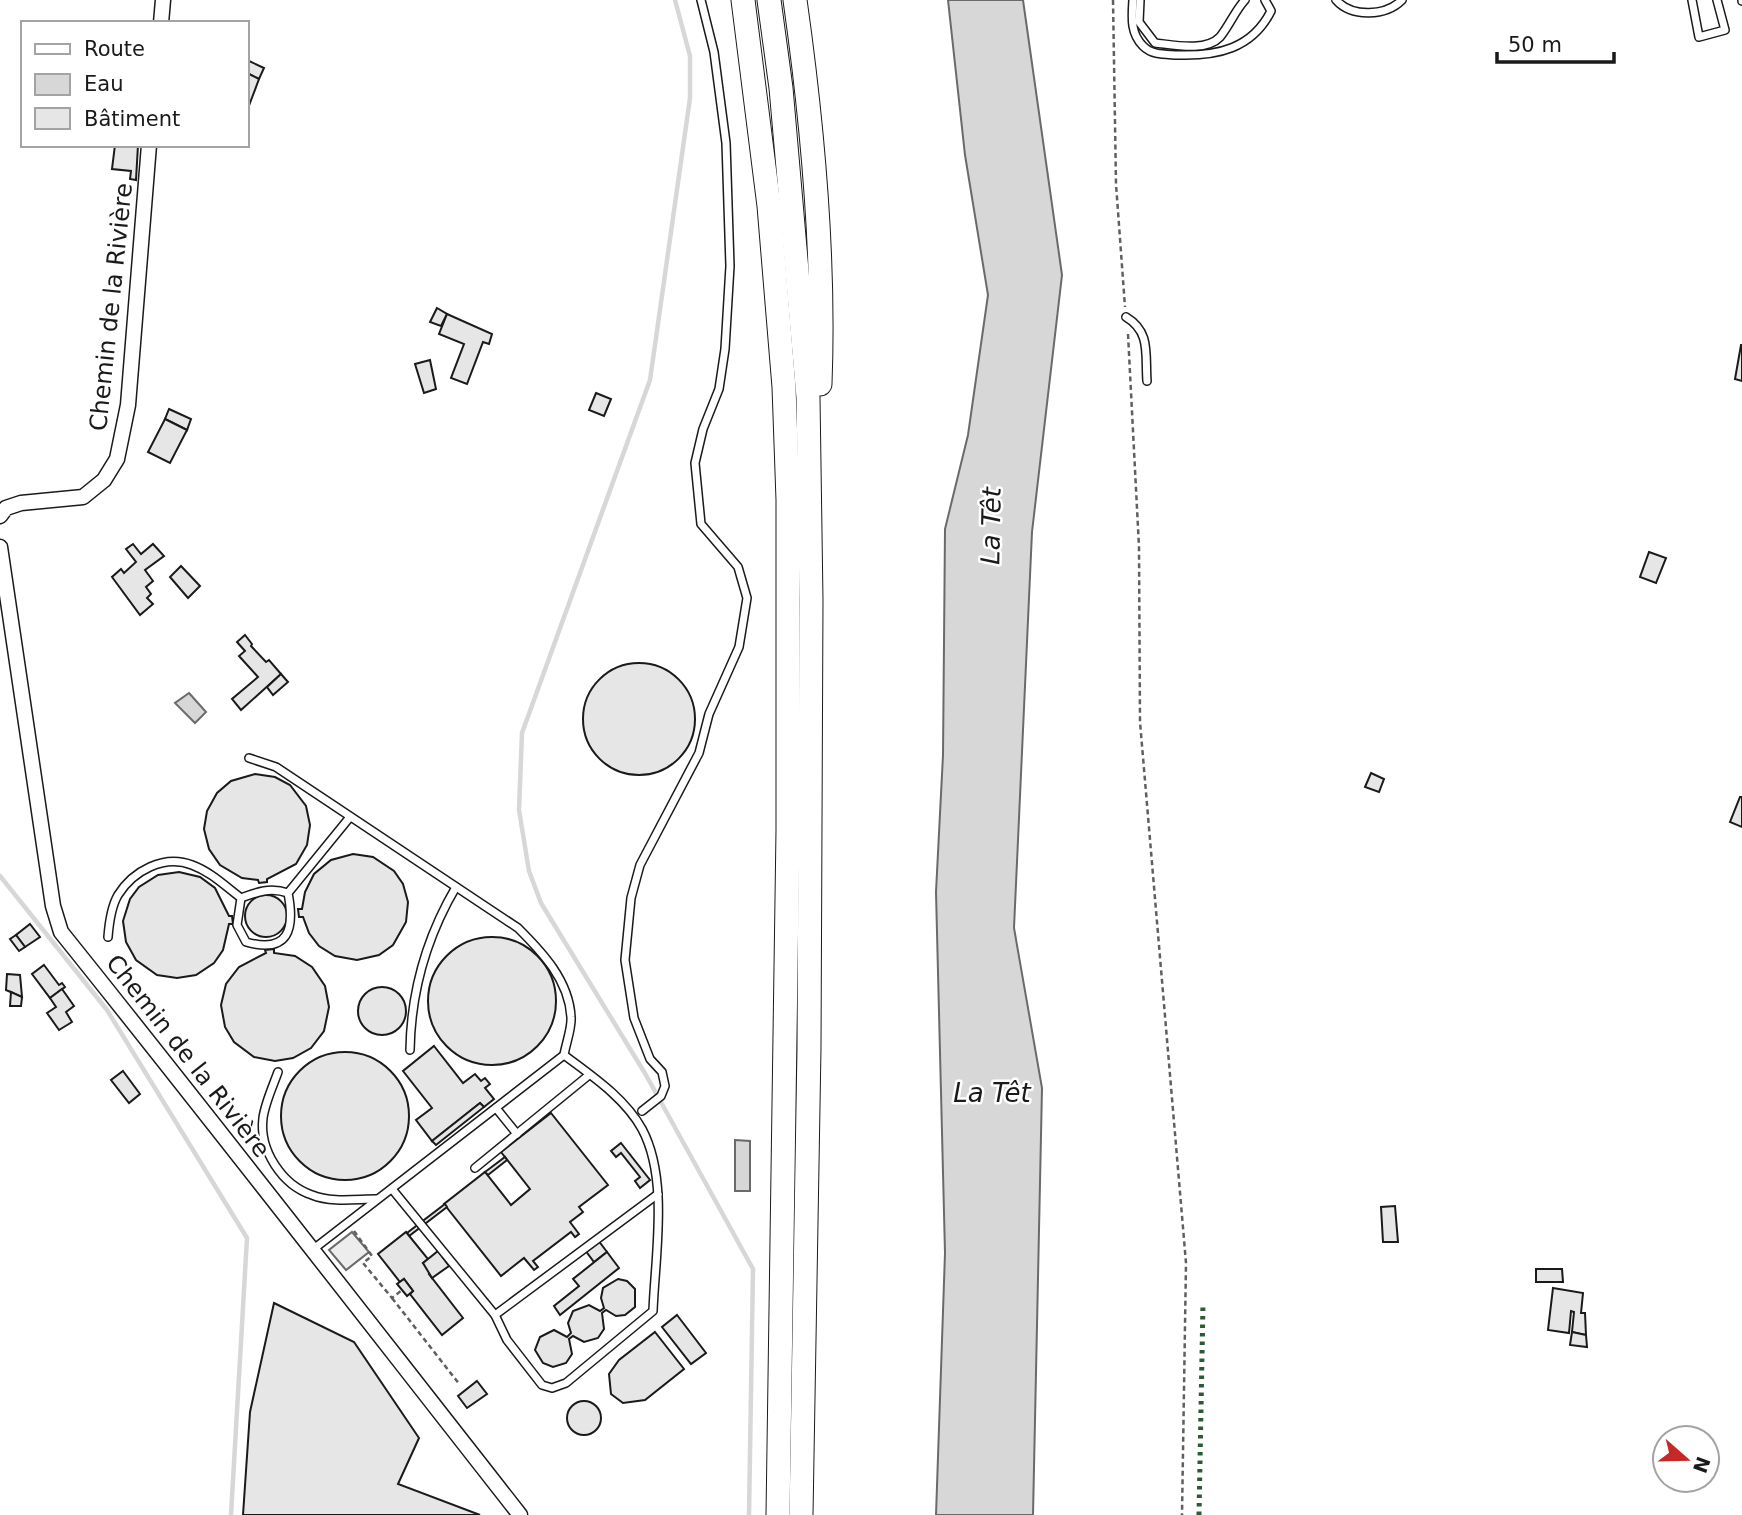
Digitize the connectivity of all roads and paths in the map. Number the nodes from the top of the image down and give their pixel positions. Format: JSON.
{"nodes":[{"id":1,"x":163,"y":0,"type":"edge"},
{"id":2,"x":701,"y":0,"type":"edge"},
{"id":3,"x":743,"y":0,"type":"edge"},
{"id":4,"x":769,"y":0,"type":"edge"},
{"id":5,"x":794,"y":0,"type":"edge"},
{"id":6,"x":1113,"y":0,"type":"edge"},
{"id":7,"x":1133,"y":0,"type":"edge"},
{"id":8,"x":1140,"y":0,"type":"edge"},
{"id":9,"x":1245,"y":0,"type":"edge"},
{"id":10,"x":1265,"y":0,"type":"edge"},
{"id":11,"x":1336,"y":0,"type":"edge"},
{"id":12,"x":1402,"y":0,"type":"edge"},
{"id":13,"x":1692,"y":0,"type":"edge"},
{"id":14,"x":1717,"y":0,"type":"edge"},
{"id":15,"x":161,"y":21,"type":"edge"},
{"id":16,"x":149,"y":147,"type":"edge"},
{"id":17,"x":1126,"y":317,"type":"junction"},
{"id":18,"x":1147,"y":381,"type":"dead end"},
{"id":19,"x":0,"y":516,"type":"edge"},
{"id":20,"x":0,"y":547,"type":"edge"},
{"id":21,"x":811,"y":600,"type":"junction"},
{"id":22,"x":249,"y":758,"type":"dead end"},
{"id":23,"x":350,"y":817,"type":"junction"},
{"id":24,"x":456,"y":887,"type":"junction"},
{"id":25,"x":288,"y":893,"type":"junction"},
{"id":26,"x":241,"y":898,"type":"junction"},
{"id":27,"x":108,"y":937,"type":"dead end"},
{"id":28,"x":410,"y":1050,"type":"dead end"},
{"id":29,"x":564,"y":1055,"type":"junction"},
{"id":30,"x":278,"y":1072,"type":"dead end"},
{"id":31,"x":589,"y":1074,"type":"junction"},
{"id":32,"x":496,"y":1108,"type":"junction"},
{"id":33,"x":642,"y":1111,"type":"dead end"},
{"id":34,"x":517,"y":1134,"type":"junction"},
{"id":35,"x":475,"y":1168,"type":"dead end"},
{"id":36,"x":392,"y":1189,"type":"junction"},
{"id":37,"x":658,"y":1194,"type":"junction"},
{"id":38,"x":379,"y":1199,"type":"junction"},
{"id":39,"x":348,"y":1223,"type":"junction"},
{"id":40,"x":311,"y":1251,"type":"junction"},
{"id":41,"x":402,"y":1290,"type":"dead end"},
{"id":42,"x":392,"y":1298,"type":"junction"},
{"id":43,"x":495,"y":1315,"type":"junction"},
{"id":44,"x":460,"y":1385,"type":"dead end"},
{"id":45,"x":520,"y":1515,"type":"edge"},
{"id":46,"x":778,"y":1515,"type":"edge"},
{"id":47,"x":801,"y":1515,"type":"edge"},
{"id":48,"x":1182,"y":1515,"type":"edge"}],
"edges":[{"from":1,"to":15,"type":"street"},
{"from":2,"to":33,"type":"lane"},
{"from":3,"to":46,"type":"highway"},
{"from":4,"to":21,"type":"highway"},
{"from":5,"to":21,"type":"highway"},
{"from":6,"to":17,"type":"path"},
{"from":7,"to":10,"type":"lane"},
{"from":8,"to":9,"type":"lane"},
{"from":11,"to":12,"type":"lane"},
{"from":13,"to":14,"type":"lane"},
{"from":16,"to":19,"type":"street","name":"Chemin de la Rivière"},
{"from":17,"to":18,"type":"lane"},
{"from":17,"to":48,"type":"path"},
{"from":20,"to":40,"type":"street","name":"Chemin de la Rivière"},
{"from":21,"to":47,"type":"highway"},
{"from":22,"to":23,"type":"lane"},
{"from":23,"to":24,"type":"lane"},
{"from":23,"to":25,"type":"lane"},
{"from":24,"to":28,"type":"lane"},
{"from":24,"to":29,"type":"lane"},
{"from":25,"to":26,"type":"lane"},
{"from":25,"to":26,"type":"lane"},
{"from":26,"to":27,"type":"lane"},
{"from":29,"to":31,"type":"lane"},
{"from":29,"to":32,"type":"lane"},
{"from":30,"to":38,"type":"lane"},
{"from":31,"to":34,"type":"lane"},
{"from":31,"to":37,"type":"lane"},
{"from":32,"to":34,"type":"lane"},
{"from":32,"to":36,"type":"lane"},
{"from":34,"to":35,"type":"lane"},
{"from":36,"to":38,"type":"lane"},
{"from":36,"to":43,"type":"lane"},
{"from":37,"to":43,"type":"lane"},
{"from":37,"to":43,"type":"lane"},
{"from":38,"to":39,"type":"lane"},
{"from":39,"to":40,"type":"lane"},
{"from":39,"to":42,"type":"path"},
{"from":40,"to":45,"type":"street","name":"Chemin de la Rivière"},
{"from":41,"to":42,"type":"path"},
{"from":42,"to":44,"type":"path"}]}
